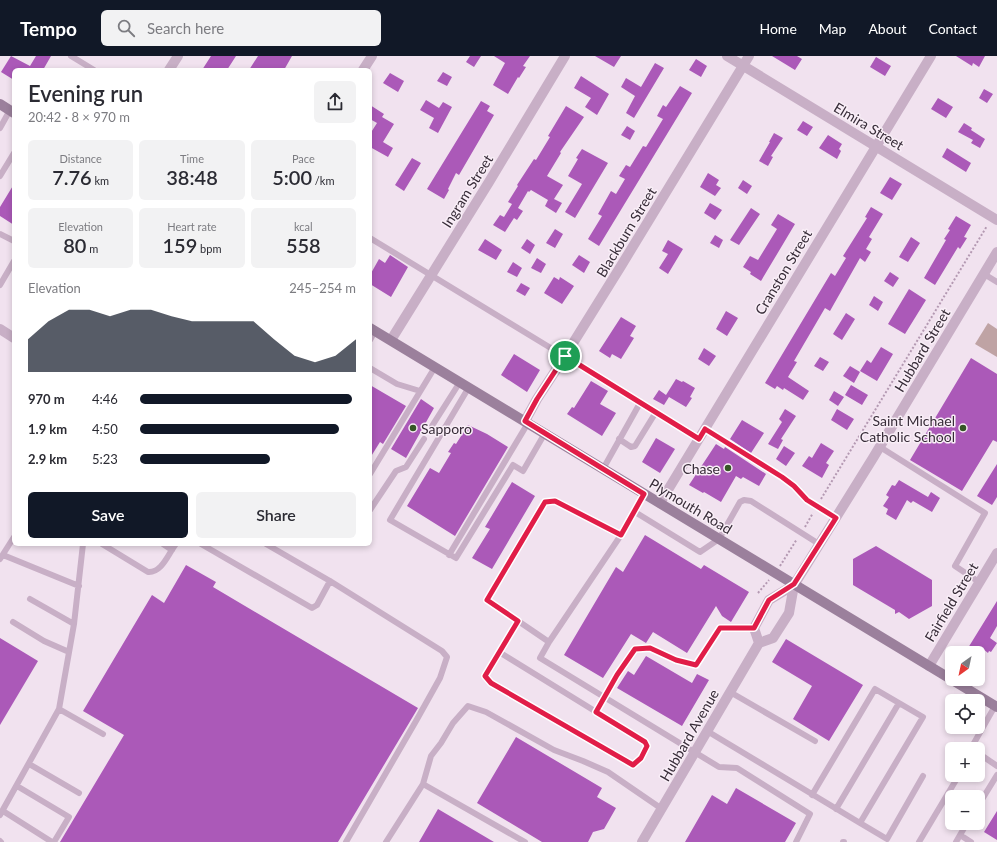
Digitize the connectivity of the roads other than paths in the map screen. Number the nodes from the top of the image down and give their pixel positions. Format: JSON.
{"nodes":[{"id":1,"x":71,"y":56,"type":"edge"},
{"id":2,"x":178,"y":56,"type":"edge"},
{"id":3,"x":372,"y":56,"type":"edge"},
{"id":4,"x":565,"y":56,"type":"edge"},
{"id":5,"x":727,"y":56,"type":"edge"},
{"id":6,"x":749,"y":56,"type":"edge"},
{"id":7,"x":931,"y":56,"type":"edge"},
{"id":8,"x":743,"y":66,"type":"junction"},
{"id":9,"x":91,"y":68,"type":"edge"},
{"id":10,"x":170,"y":68,"type":"edge"},
{"id":11,"x":364,"y":68,"type":"edge"},
{"id":12,"x":0,"y":104,"type":"edge"},
{"id":13,"x":12,"y":112,"type":"edge"},
{"id":14,"x":0,"y":128,"type":"edge"},
{"id":15,"x":876,"y":146,"type":"junction"},
{"id":16,"x":12,"y":156,"type":"edge"},
{"id":17,"x":0,"y":176,"type":"edge"},
{"id":18,"x":995,"y":219,"type":"edge"},
{"id":19,"x":0,"y":234,"type":"edge"},
{"id":20,"x":12,"y":240,"type":"edge"},
{"id":21,"x":372,"y":242,"type":"edge"},
{"id":22,"x":997,"y":252,"type":"edge"},
{"id":23,"x":12,"y":264,"type":"edge"},
{"id":24,"x":984,"y":274,"type":"junction"},
{"id":25,"x":431,"y":275,"type":"junction"},
{"id":26,"x":997,"y":282,"type":"edge"},
{"id":27,"x":0,"y":285,"type":"edge"},
{"id":28,"x":0,"y":329,"type":"edge"},
{"id":29,"x":372,"y":333,"type":"edge"},
{"id":30,"x":12,"y":337,"type":"edge"},
{"id":31,"x":391,"y":340,"type":"junction"},
{"id":32,"x":565,"y":356,"type":"junction"},
{"id":33,"x":435,"y":367,"type":"junction"},
{"id":34,"x":372,"y":369,"type":"edge"},
{"id":35,"x":464,"y":385,"type":"junction"},
{"id":36,"x":420,"y":391,"type":"junction"},
{"id":37,"x":640,"y":403,"type":"junction"},
{"id":38,"x":656,"y":412,"type":"junction"},
{"id":39,"x":527,"y":422,"type":"junction"},
{"id":40,"x":432,"y":426,"type":"dead end"},
{"id":41,"x":705,"y":429,"type":"junction"},
{"id":42,"x":545,"y":434,"type":"junction"},
{"id":43,"x":424,"y":439,"type":"dead end"},
{"id":44,"x":618,"y":439,"type":"junction"},
{"id":45,"x":699,"y":439,"type":"junction"},
{"id":46,"x":880,"y":447,"type":"junction"},
{"id":47,"x":603,"y":469,"type":"junction"},
{"id":48,"x":372,"y":471,"type":"edge"},
{"id":49,"x":644,"y":494,"type":"junction"},
{"id":50,"x":660,"y":503,"type":"junction"},
{"id":51,"x":372,"y":507,"type":"edge"},
{"id":52,"x":635,"y":512,"type":"junction"},
{"id":53,"x":836,"y":518,"type":"junction"},
{"id":54,"x":621,"y":535,"type":"junction"},
{"id":55,"x":719,"y":539,"type":"junction"},
{"id":56,"x":12,"y":540,"type":"edge"},
{"id":57,"x":819,"y":544,"type":"junction"},
{"id":58,"x":83,"y":546,"type":"edge"},
{"id":59,"x":105,"y":546,"type":"edge"},
{"id":60,"x":166,"y":546,"type":"edge"},
{"id":61,"x":175,"y":546,"type":"edge"},
{"id":62,"x":204,"y":546,"type":"edge"},
{"id":63,"x":269,"y":546,"type":"edge"},
{"id":64,"x":172,"y":550,"type":"junction"},
{"id":65,"x":997,"y":553,"type":"edge"},
{"id":66,"x":449,"y":555,"type":"junction"},
{"id":67,"x":1,"y":557,"type":"edge"},
{"id":68,"x":330,"y":581,"type":"junction"},
{"id":69,"x":979,"y":582,"type":"junction"},
{"id":70,"x":794,"y":584,"type":"junction"},
{"id":71,"x":78,"y":586,"type":"junction"},
{"id":72,"x":30,"y":598,"type":"dead end"},
{"id":73,"x":518,"y":621,"type":"junction"},
{"id":74,"x":12,"y":622,"type":"dead end"},
{"id":75,"x":74,"y":624,"type":"junction"},
{"id":76,"x":754,"y":628,"type":"junction"},
{"id":77,"x":549,"y":642,"type":"junction"},
{"id":78,"x":759,"y":643,"type":"junction"},
{"id":79,"x":69,"y":652,"type":"junction"},
{"id":80,"x":499,"y":652,"type":"junction"},
{"id":81,"x":929,"y":666,"type":"junction"},
{"id":82,"x":730,"y":692,"type":"junction"},
{"id":83,"x":605,"y":696,"type":"junction"},
{"id":84,"x":899,"y":703,"type":"junction"},
{"id":85,"x":996,"y":706,"type":"edge"},
{"id":86,"x":59,"y":709,"type":"junction"},
{"id":87,"x":596,"y":712,"type":"junction"},
{"id":88,"x":707,"y":731,"type":"junction"},
{"id":89,"x":103,"y":734,"type":"dead end"},
{"id":90,"x":815,"y":741,"type":"dead end"},
{"id":91,"x":975,"y":742,"type":"edge"},
{"id":92,"x":695,"y":752,"type":"junction"},
{"id":93,"x":985,"y":758,"type":"edge"},
{"id":94,"x":29,"y":764,"type":"junction"},
{"id":95,"x":997,"y":766,"type":"edge"},
{"id":96,"x":997,"y":775,"type":"edge"},
{"id":97,"x":923,"y":776,"type":"dead end"},
{"id":98,"x":955,"y":782,"type":"edge"},
{"id":99,"x":423,"y":784,"type":"junction"},
{"id":100,"x":17,"y":786,"type":"junction"},
{"id":101,"x":79,"y":793,"type":"dead end"},
{"id":102,"x":812,"y":795,"type":"junction"},
{"id":103,"x":985,"y":795,"type":"edge"},
{"id":104,"x":836,"y":809,"type":"junction"},
{"id":105,"x":662,"y":810,"type":"junction"},
{"id":106,"x":1,"y":813,"type":"edge"},
{"id":107,"x":860,"y":823,"type":"junction"},
{"id":108,"x":963,"y":830,"type":"edge"},
{"id":109,"x":960,"y":835,"type":"junction"},
{"id":110,"x":53,"y":842,"type":"edge"},
{"id":111,"x":346,"y":842,"type":"edge"},
{"id":112,"x":386,"y":842,"type":"edge"},
{"id":113,"x":525,"y":842,"type":"edge"},
{"id":114,"x":642,"y":842,"type":"edge"},
{"id":115,"x":796,"y":842,"type":"edge"},
{"id":116,"x":919,"y":842,"type":"edge"},
{"id":117,"x":956,"y":842,"type":"edge"},
{"id":118,"x":971,"y":842,"type":"edge"}],
"edges":[{"from":1,"to":9,"type":"lane"},
{"from":2,"to":10,"type":"street"},
{"from":3,"to":11,"type":"street"},
{"from":4,"to":25,"type":"street","name":"Ingram Street"},
{"from":5,"to":8,"type":"street","name":"Elmira Street"},
{"from":6,"to":8,"type":"street","name":"Blackburn Street"},
{"from":7,"to":15,"type":"street","name":"Cranston Street"},
{"from":8,"to":15,"type":"street","name":"Elmira Street"},
{"from":8,"to":32,"type":"street","name":"Blackburn Street"},
{"from":12,"to":13,"type":"main road"},
{"from":13,"to":14,"type":"lane"},
{"from":15,"to":18,"type":"street","name":"Elmira Street"},
{"from":15,"to":41,"type":"street","name":"Cranston Street"},
{"from":16,"to":17,"type":"lane"},
{"from":19,"to":20,"type":"lane"},
{"from":21,"to":25,"type":"lane"},
{"from":22,"to":24,"type":"street","name":"Hubbard Street"},
{"from":23,"to":27,"type":"lane"},
{"from":24,"to":26,"type":"lane"},
{"from":24,"to":46,"type":"street","name":"Hubbard Street"},
{"from":25,"to":31,"type":"street","name":"Ingram Street"},
{"from":25,"to":32,"type":"lane"},
{"from":28,"to":30,"type":"street"},
{"from":29,"to":31,"type":"main road","name":"Plymouth Road"},
{"from":31,"to":33,"type":"main road","name":"Plymouth Road"},
{"from":32,"to":37,"type":"lane"},
{"from":32,"to":39,"type":"street","name":"Blackburn Street"},
{"from":33,"to":35,"type":"main road","name":"Plymouth Road"},
{"from":33,"to":36,"type":"lane"},
{"from":34,"to":36,"type":"lane"},
{"from":35,"to":39,"type":"main road","name":"Plymouth Road"},
{"from":35,"to":40,"type":"lane"},
{"from":35,"to":66,"type":"lane"},
{"from":36,"to":48,"type":"lane"},
{"from":37,"to":38,"type":"lane"},
{"from":37,"to":44,"type":"lane"},
{"from":38,"to":44,"type":"lane"},
{"from":38,"to":45,"type":"lane"},
{"from":39,"to":42,"type":"main road","name":"Plymouth Road"},
{"from":39,"to":66,"type":"lane"},
{"from":41,"to":45,"type":"street","name":"Cranston Street"},
{"from":41,"to":53,"type":"lane"},
{"from":42,"to":47,"type":"main road","name":"Plymouth Road"},
{"from":42,"to":66,"type":"lane"},
{"from":43,"to":51,"type":"lane"},
{"from":44,"to":47,"type":"lane"},
{"from":45,"to":50,"type":"street","name":"Cranston Street"},
{"from":46,"to":53,"type":"street","name":"Hubbard Street"},
{"from":46,"to":69,"type":"lane"},
{"from":47,"to":49,"type":"main road","name":"Plymouth Road"},
{"from":49,"to":50,"type":"main road","name":"Plymouth Road"},
{"from":49,"to":52,"type":"lane"},
{"from":50,"to":55,"type":"main road","name":"Plymouth Road"},
{"from":52,"to":54,"type":"lane"},
{"from":52,"to":55,"type":"lane"},
{"from":53,"to":57,"type":"street","name":"Hubbard Street"},
{"from":54,"to":73,"type":"lane"},
{"from":54,"to":77,"type":"lane"},
{"from":55,"to":57,"type":"lane"},
{"from":55,"to":70,"type":"main road","name":"Plymouth Road"},
{"from":56,"to":67,"type":"lane"},
{"from":57,"to":70,"type":"street","name":"Hubbard Street"},
{"from":58,"to":71,"type":"lane"},
{"from":59,"to":64,"type":"lane"},
{"from":60,"to":64,"type":"lane"},
{"from":61,"to":64,"type":"lane"},
{"from":62,"to":68,"type":"lane"},
{"from":63,"to":68,"type":"lane"},
{"from":65,"to":69,"type":"street","name":"Fairfield Street"},
{"from":67,"to":71,"type":"lane"},
{"from":68,"to":111,"type":"lane"},
{"from":69,"to":81,"type":"street","name":"Fairfield Street"},
{"from":70,"to":76,"type":"street"},
{"from":70,"to":78,"type":"street"},
{"from":70,"to":81,"type":"main road","name":"Plymouth Road"},
{"from":71,"to":75,"type":"lane"},
{"from":72,"to":75,"type":"lane"},
{"from":73,"to":77,"type":"lane"},
{"from":73,"to":80,"type":"lane"},
{"from":74,"to":79,"type":"lane"},
{"from":75,"to":79,"type":"lane"},
{"from":76,"to":78,"type":"street"},
{"from":76,"to":83,"type":"lane"},
{"from":77,"to":83,"type":"lane"},
{"from":78,"to":82,"type":"street","name":"Hubbard Avenue"},
{"from":79,"to":86,"type":"lane"},
{"from":80,"to":87,"type":"lane"},
{"from":80,"to":87,"type":"lane"},
{"from":81,"to":85,"type":"main road","name":"Plymouth Road"},
{"from":82,"to":88,"type":"street","name":"Hubbard Avenue"},
{"from":82,"to":90,"type":"lane"},
{"from":83,"to":87,"type":"lane"},
{"from":83,"to":92,"type":"lane"},
{"from":84,"to":102,"type":"lane"},
{"from":84,"to":104,"type":"lane"},
{"from":84,"to":107,"type":"lane"},
{"from":85,"to":91,"type":"lane"},
{"from":86,"to":89,"type":"lane"},
{"from":86,"to":94,"type":"lane"},
{"from":88,"to":92,"type":"street","name":"Hubbard Avenue"},
{"from":88,"to":102,"type":"lane"},
{"from":92,"to":105,"type":"street","name":"Hubbard Avenue"},
{"from":92,"to":115,"type":"lane"},
{"from":93,"to":95,"type":"lane"},
{"from":94,"to":100,"type":"lane"},
{"from":94,"to":101,"type":"lane"},
{"from":96,"to":103,"type":"lane"},
{"from":97,"to":107,"type":"lane"},
{"from":98,"to":116,"type":"lane"},
{"from":99,"to":105,"type":"lane"},
{"from":99,"to":112,"type":"lane"},
{"from":99,"to":113,"type":"lane"},
{"from":100,"to":106,"type":"lane"},
{"from":100,"to":110,"type":"lane"},
{"from":102,"to":104,"type":"lane"},
{"from":104,"to":107,"type":"lane"},
{"from":105,"to":114,"type":"street","name":"Hubbard Avenue"},
{"from":106,"to":110,"type":"lane"},
{"from":108,"to":109,"type":"lane"},
{"from":109,"to":117,"type":"lane"},
{"from":109,"to":118,"type":"lane"}]}
